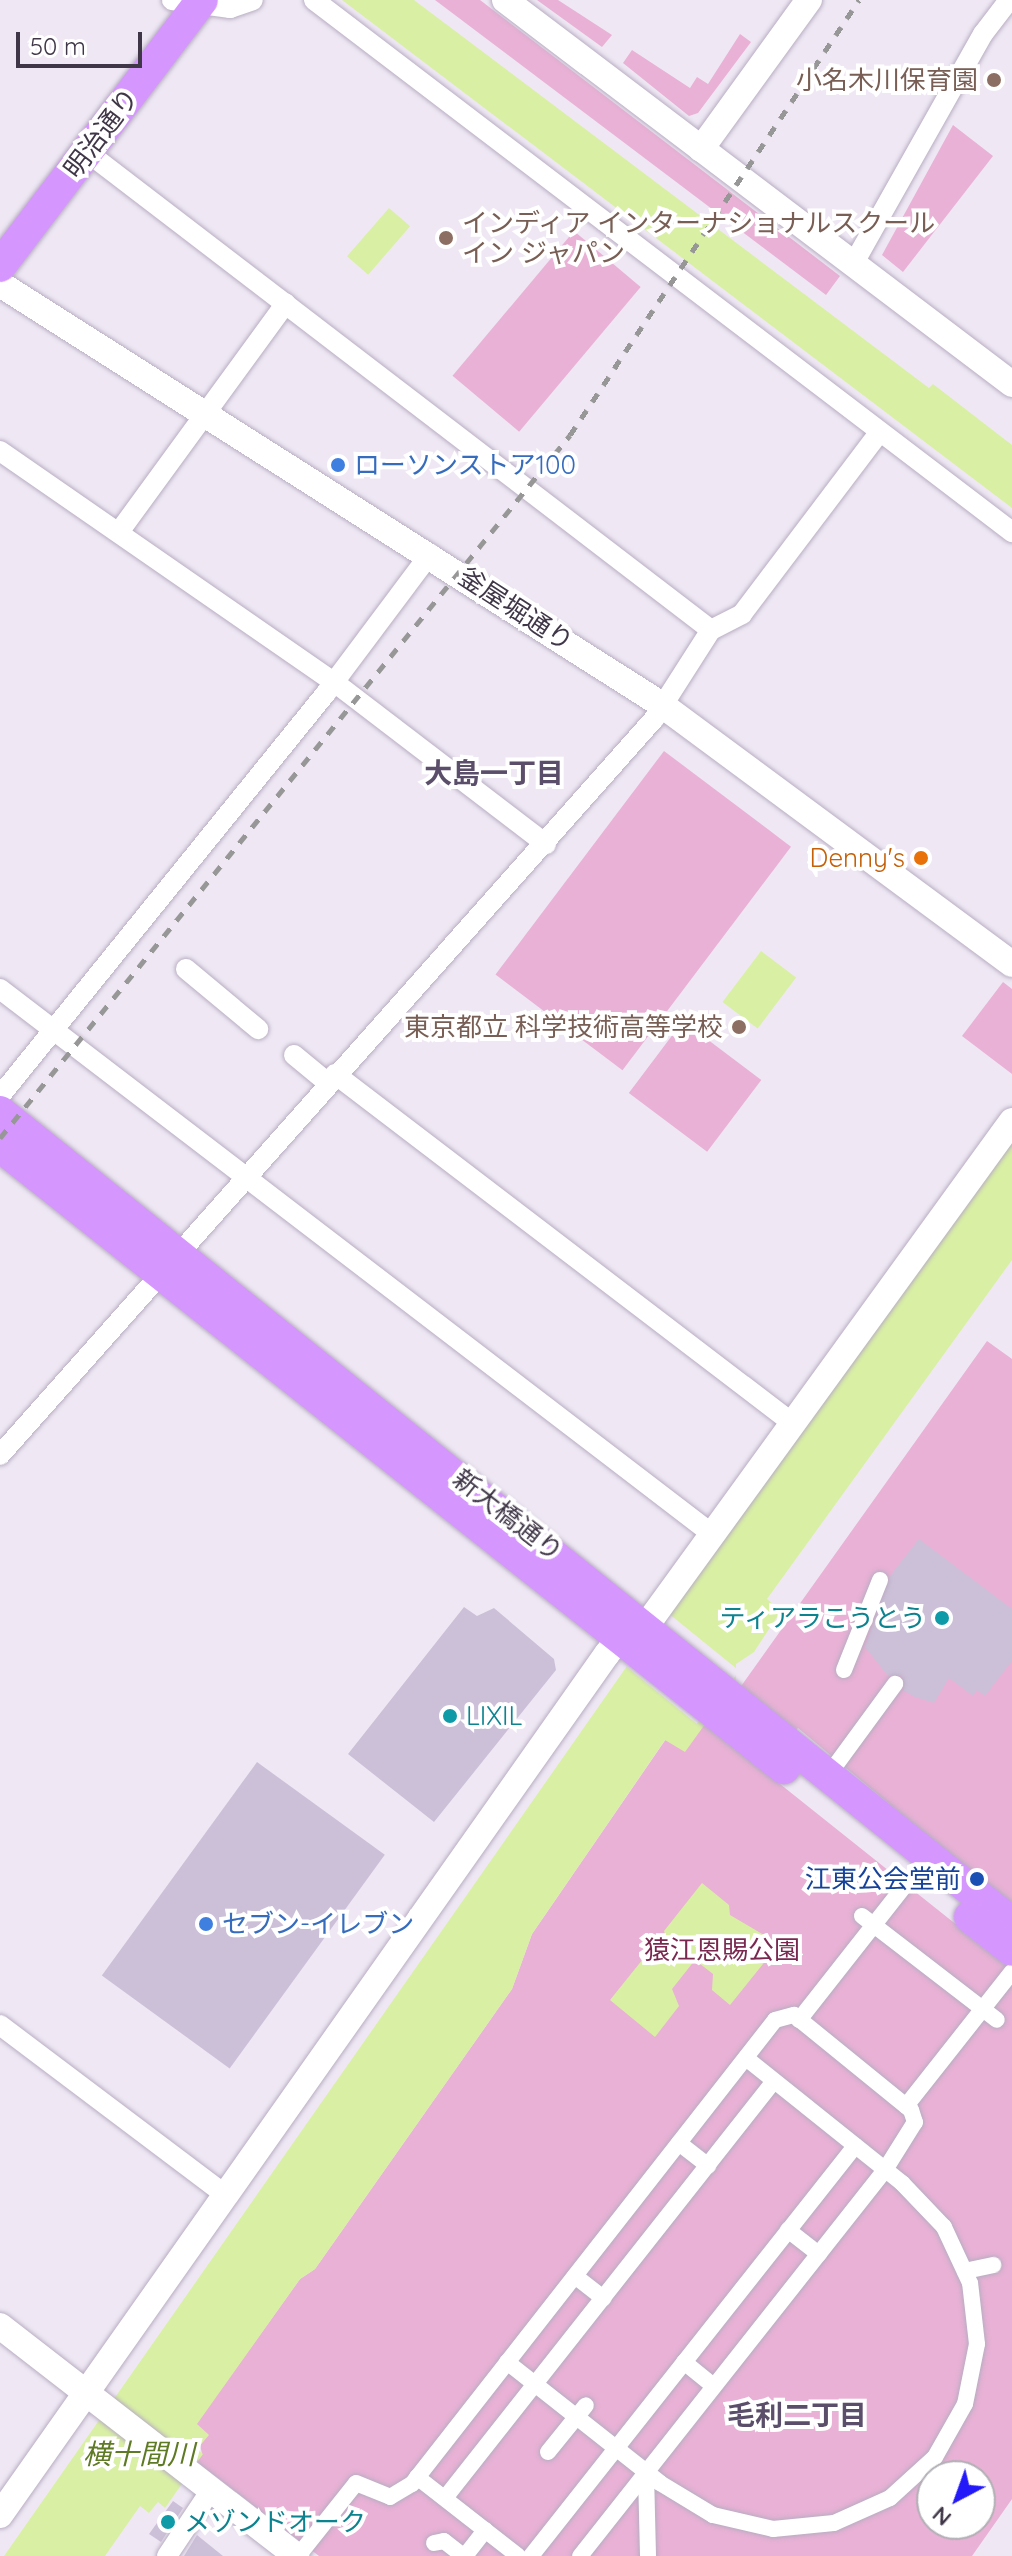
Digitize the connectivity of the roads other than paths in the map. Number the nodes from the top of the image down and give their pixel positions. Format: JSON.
{"nodes":[{"id":1,"x":253,"y":0,"type":"edge"},
{"id":2,"x":314,"y":0,"type":"edge"},
{"id":3,"x":505,"y":0,"type":"edge"},
{"id":4,"x":809,"y":0,"type":"edge"},
{"id":5,"x":1009,"y":0,"type":"edge"},
{"id":6,"x":186,"y":2,"type":"edge"},
{"id":7,"x":701,"y":149,"type":"junction"},
{"id":8,"x":87,"y":152,"type":"junction"},
{"id":9,"x":0,"y":240,"type":"edge"},
{"id":10,"x":855,"y":261,"type":"junction"},
{"id":11,"x":0,"y":266,"type":"edge"},
{"id":12,"x":0,"y":284,"type":"edge"},
{"id":13,"x":286,"y":303,"type":"junction"},
{"id":14,"x":1009,"y":374,"type":"edge"},
{"id":15,"x":205,"y":415,"type":"junction"},
{"id":16,"x":878,"y":434,"type":"junction"},
{"id":17,"x":0,"y":451,"type":"edge"},
{"id":18,"x":119,"y":532,"type":"junction"},
{"id":19,"x":1012,"y":532,"type":"edge"},
{"id":20,"x":430,"y":554,"type":"junction"},
{"id":21,"x":711,"y":630,"type":"junction"},
{"id":22,"x":334,"y":682,"type":"junction"},
{"id":23,"x":662,"y":705,"type":"junction"},
{"id":24,"x":546,"y":844,"type":"junction"},
{"id":25,"x":1012,"y":964,"type":"edge"},
{"id":26,"x":186,"y":969,"type":"dead end"},
{"id":27,"x":0,"y":989,"type":"edge"},
{"id":28,"x":258,"y":1029,"type":"dead end"},
{"id":29,"x":53,"y":1032,"type":"junction"},
{"id":30,"x":294,"y":1055,"type":"dead end"},
{"id":31,"x":332,"y":1079,"type":"junction"},
{"id":32,"x":0,"y":1096,"type":"edge"},
{"id":33,"x":0,"y":1112,"type":"edge"},
{"id":34,"x":1012,"y":1121,"type":"edge"},
{"id":35,"x":0,"y":1146,"type":"edge"},
{"id":36,"x":244,"y":1177,"type":"junction"},
{"id":37,"x":171,"y":1266,"type":"junction"},
{"id":38,"x":791,"y":1422,"type":"junction"},
{"id":39,"x":0,"y":1455,"type":"edge"},
{"id":40,"x":712,"y":1534,"type":"junction"},
{"id":41,"x":880,"y":1580,"type":"dead end"},
{"id":42,"x":639,"y":1637,"type":"junction"},
{"id":43,"x":844,"y":1670,"type":"dead end"},
{"id":44,"x":895,"y":1684,"type":"dead end"},
{"id":45,"x":728,"y":1708,"type":"junction"},
{"id":46,"x":835,"y":1766,"type":"dead end"},
{"id":47,"x":906,"y":1884,"type":"dead end"},
{"id":48,"x":869,"y":1919,"type":"junction"},
{"id":49,"x":1012,"y":1923,"type":"edge"},
{"id":50,"x":1012,"y":1950,"type":"edge"},
{"id":51,"x":1012,"y":1972,"type":"edge"},
{"id":52,"x":983,"y":2009,"type":"junction"},
{"id":53,"x":799,"y":2020,"type":"junction"},
{"id":54,"x":997,"y":2020,"type":"dead end"},
{"id":55,"x":0,"y":2025,"type":"edge"},
{"id":56,"x":746,"y":2058,"type":"junction"},
{"id":57,"x":774,"y":2081,"type":"junction"},
{"id":58,"x":906,"y":2106,"type":"junction"},
{"id":59,"x":679,"y":2143,"type":"junction"},
{"id":60,"x":855,"y":2146,"type":"junction"},
{"id":61,"x":708,"y":2166,"type":"junction"},
{"id":62,"x":885,"y":2170,"type":"junction"},
{"id":63,"x":227,"y":2196,"type":"junction"},
{"id":64,"x":788,"y":2230,"type":"junction"},
{"id":65,"x":819,"y":2254,"type":"junction"},
{"id":66,"x":993,"y":2265,"type":"dead end"},
{"id":67,"x":965,"y":2271,"type":"junction"},
{"id":68,"x":575,"y":2276,"type":"junction"},
{"id":69,"x":603,"y":2298,"type":"junction"},
{"id":70,"x":0,"y":2326,"type":"edge"},
{"id":71,"x":507,"y":2362,"type":"junction"},
{"id":72,"x":684,"y":2362,"type":"junction"},
{"id":73,"x":535,"y":2384,"type":"junction"},
{"id":74,"x":714,"y":2386,"type":"junction"},
{"id":75,"x":86,"y":2392,"type":"junction"},
{"id":76,"x":581,"y":2411,"type":"junction"},
{"id":77,"x":616,"y":2448,"type":"junction"},
{"id":78,"x":548,"y":2452,"type":"dead end"},
{"id":79,"x":646,"y":2473,"type":"junction"},
{"id":80,"x":417,"y":2477,"type":"junction"},
{"id":81,"x":202,"y":2483,"type":"junction"},
{"id":82,"x":445,"y":2498,"type":"junction"},
{"id":83,"x":1,"y":2510,"type":"edge"},
{"id":84,"x":485,"y":2530,"type":"junction"},
{"id":85,"x":434,"y":2543,"type":"dead end"},
{"id":86,"x":167,"y":2556,"type":"edge"},
{"id":87,"x":297,"y":2556,"type":"edge"},
{"id":88,"x":464,"y":2556,"type":"edge"},
{"id":89,"x":518,"y":2556,"type":"edge"},
{"id":90,"x":531,"y":2556,"type":"edge"},
{"id":91,"x":580,"y":2556,"type":"edge"},
{"id":92,"x":648,"y":2556,"type":"edge"}],
"edges":[{"from":1,"to":6,"type":"street"},
{"from":2,"to":16,"type":"street"},
{"from":3,"to":7,"type":"street"},
{"from":4,"to":7,"type":"street"},
{"from":5,"to":10,"type":"street"},
{"from":6,"to":8,"type":"main road","name":"明治通り"},
{"from":6,"to":9,"type":"main road","name":"明治通り"},
{"from":7,"to":10,"type":"street"},
{"from":8,"to":11,"type":"main road","name":"明治通り"},
{"from":8,"to":13,"type":"street"},
{"from":10,"to":14,"type":"street"},
{"from":12,"to":15,"type":"street","name":"釜屋堀通り"},
{"from":13,"to":15,"type":"street"},
{"from":13,"to":21,"type":"street"},
{"from":15,"to":18,"type":"street"},
{"from":15,"to":20,"type":"street","name":"釜屋堀通り"},
{"from":16,"to":19,"type":"street"},
{"from":16,"to":21,"type":"street"},
{"from":17,"to":18,"type":"street"},
{"from":18,"to":22,"type":"street"},
{"from":20,"to":22,"type":"street"},
{"from":20,"to":23,"type":"street","name":"釜屋堀通り"},
{"from":21,"to":23,"type":"street"},
{"from":22,"to":24,"type":"street"},
{"from":22,"to":29,"type":"street"},
{"from":23,"to":24,"type":"street"},
{"from":23,"to":25,"type":"street","name":"釜屋堀通り"},
{"from":24,"to":31,"type":"street"},
{"from":26,"to":28,"type":"street"},
{"from":27,"to":29,"type":"street"},
{"from":29,"to":32,"type":"street"},
{"from":29,"to":36,"type":"street"},
{"from":30,"to":31,"type":"street"},
{"from":31,"to":36,"type":"street"},
{"from":31,"to":38,"type":"street"},
{"from":33,"to":37,"type":"main road","name":"新大橋通り"},
{"from":34,"to":38,"type":"street"},
{"from":35,"to":37,"type":"main road","name":"新大橋通り"},
{"from":36,"to":37,"type":"street"},
{"from":36,"to":40,"type":"street"},
{"from":37,"to":39,"type":"street"},
{"from":37,"to":42,"type":"main road","name":"新大橋通り"},
{"from":38,"to":40,"type":"street"},
{"from":40,"to":42,"type":"street"},
{"from":41,"to":43,"type":"street"},
{"from":42,"to":45,"type":"main road","name":"新大橋通り"},
{"from":42,"to":63,"type":"street"},
{"from":44,"to":46,"type":"street"},
{"from":45,"to":49,"type":"main road","name":"新大橋通り"},
{"from":45,"to":50,"type":"main road","name":"新大橋通り"},
{"from":47,"to":48,"type":"street"},
{"from":48,"to":52,"type":"street"},
{"from":48,"to":53,"type":"street"},
{"from":51,"to":52,"type":"street"},
{"from":52,"to":54,"type":"street"},
{"from":52,"to":58,"type":"street"},
{"from":53,"to":56,"type":"street"},
{"from":53,"to":58,"type":"street"},
{"from":55,"to":63,"type":"street"},
{"from":56,"to":57,"type":"street"},
{"from":56,"to":59,"type":"street"},
{"from":57,"to":60,"type":"street"},
{"from":57,"to":61,"type":"street"},
{"from":58,"to":62,"type":"street"},
{"from":59,"to":61,"type":"street"},
{"from":59,"to":68,"type":"street"},
{"from":60,"to":62,"type":"street"},
{"from":60,"to":64,"type":"street"},
{"from":61,"to":69,"type":"street"},
{"from":62,"to":65,"type":"street"},
{"from":62,"to":67,"type":"street"},
{"from":63,"to":75,"type":"street"},
{"from":64,"to":65,"type":"street"},
{"from":64,"to":72,"type":"street"},
{"from":65,"to":74,"type":"street"},
{"from":66,"to":67,"type":"street"},
{"from":67,"to":79,"type":"street"},
{"from":68,"to":69,"type":"street"},
{"from":68,"to":71,"type":"street"},
{"from":69,"to":73,"type":"street"},
{"from":70,"to":75,"type":"street"},
{"from":71,"to":73,"type":"street"},
{"from":71,"to":80,"type":"street"},
{"from":72,"to":74,"type":"street"},
{"from":72,"to":77,"type":"street"},
{"from":73,"to":76,"type":"street"},
{"from":73,"to":82,"type":"street"},
{"from":74,"to":79,"type":"street"},
{"from":75,"to":81,"type":"street"},
{"from":75,"to":83,"type":"street"},
{"from":76,"to":77,"type":"street"},
{"from":76,"to":78,"type":"street"},
{"from":77,"to":79,"type":"street"},
{"from":77,"to":90,"type":"street"},
{"from":79,"to":91,"type":"street"},
{"from":79,"to":92,"type":"street"},
{"from":80,"to":82,"type":"street"},
{"from":80,"to":87,"type":"street"},
{"from":81,"to":86,"type":"street"},
{"from":81,"to":87,"type":"street"},
{"from":82,"to":84,"type":"street"},
{"from":84,"to":88,"type":"street"},
{"from":84,"to":89,"type":"street"},
{"from":85,"to":88,"type":"street"}]}
